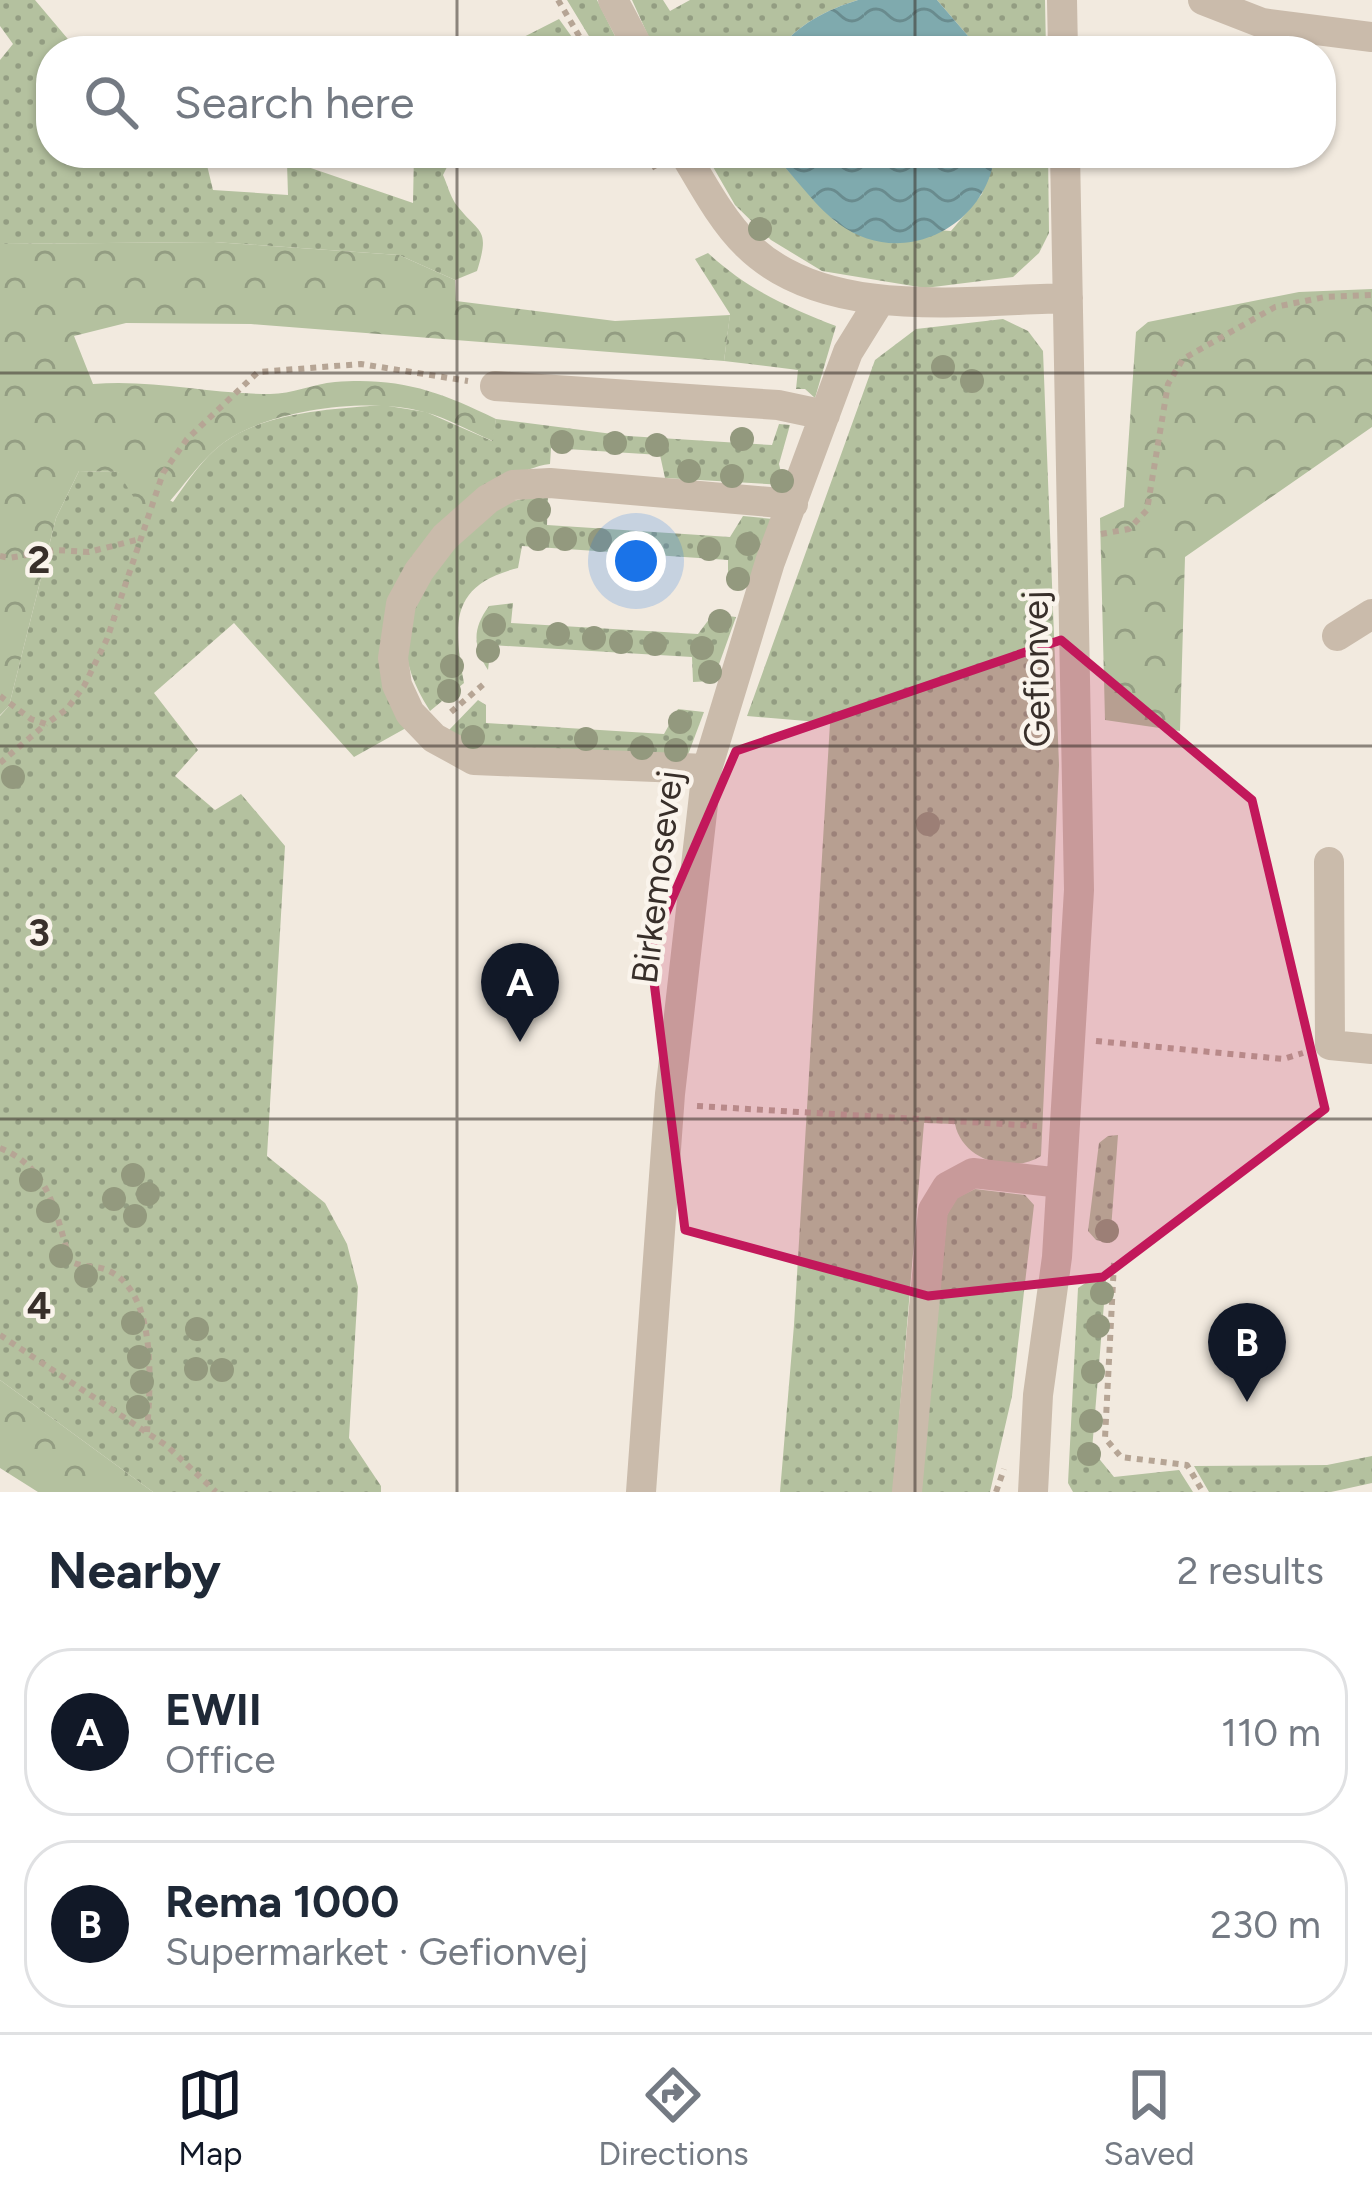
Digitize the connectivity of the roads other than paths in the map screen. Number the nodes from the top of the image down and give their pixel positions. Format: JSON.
{"nodes":[{"id":1,"x":614,"y":0,"type":"edge"},
{"id":2,"x":1062,"y":0,"type":"edge"},
{"id":3,"x":1203,"y":0,"type":"edge"},
{"id":4,"x":632,"y":36,"type":"edge"},
{"id":5,"x":1063,"y":36,"type":"edge"},
{"id":6,"x":1372,"y":37,"type":"edge"},
{"id":7,"x":694,"y":168,"type":"edge"},
{"id":8,"x":1065,"y":168,"type":"edge"},
{"id":9,"x":1068,"y":298,"type":"junction"},
{"id":10,"x":879,"y":302,"type":"junction"},
{"id":11,"x":495,"y":386,"type":"road end"},
{"id":12,"x":825,"y":415,"type":"junction"},
{"id":13,"x":793,"y":504,"type":"junction"},
{"id":14,"x":1372,"y":614,"type":"edge"},
{"id":15,"x":1337,"y":636,"type":"dead end"},
{"id":16,"x":707,"y":769,"type":"junction"},
{"id":17,"x":1329,"y":862,"type":"dead end"},
{"id":18,"x":1372,"y":1049,"type":"edge"},
{"id":19,"x":1061,"y":1183,"type":"junction"},
{"id":20,"x":641,"y":1492,"type":"edge"},
{"id":21,"x":907,"y":1492,"type":"edge"},
{"id":22,"x":1033,"y":1492,"type":"edge"}],
"edges":[{"from":1,"to":4,"type":"street"},
{"from":2,"to":5,"type":"street"},
{"from":3,"to":6,"type":"street"},
{"from":7,"to":10,"type":"street"},
{"from":8,"to":9,"type":"street","name":"Gefionvej"},
{"from":9,"to":10,"type":"street"},
{"from":9,"to":19,"type":"street","name":"Gefionvej"},
{"from":10,"to":12,"type":"street","name":"Birkemosevej"},
{"from":11,"to":12,"type":"street"},
{"from":12,"to":13,"type":"street","name":"Birkemosevej"},
{"from":13,"to":16,"type":"street","name":"Birkemosevej"},
{"from":13,"to":16,"type":"street"},
{"from":14,"to":15,"type":"street"},
{"from":16,"to":20,"type":"street","name":"Birkemosevej"},
{"from":17,"to":18,"type":"street"},
{"from":19,"to":21,"type":"street"},
{"from":19,"to":22,"type":"street","name":"Gefionvej"}]}
